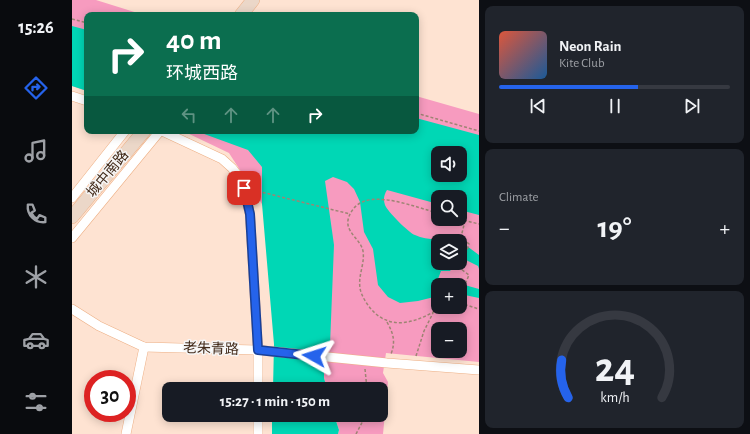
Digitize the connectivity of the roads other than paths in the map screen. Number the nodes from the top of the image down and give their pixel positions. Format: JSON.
{"nodes":[{"id":1,"x":72,"y":96,"type":"edge"},
{"id":2,"x":84,"y":100,"type":"edge"},
{"id":3,"x":123,"y":134,"type":"edge"},
{"id":4,"x":141,"y":134,"type":"edge"},
{"id":5,"x":159,"y":134,"type":"edge"},
{"id":6,"x":168,"y":134,"type":"edge"},
{"id":7,"x":72,"y":198,"type":"edge"},
{"id":8,"x":72,"y":217,"type":"edge"},
{"id":9,"x":72,"y":238,"type":"edge"},
{"id":10,"x":72,"y":309,"type":"edge"},
{"id":11,"x":144,"y":347,"type":"junction"},
{"id":12,"x":258,"y":350,"type":"junction"},
{"id":13,"x":479,"y":370,"type":"edge"},
{"id":14,"x":258,"y":382,"type":"edge"},
{"id":15,"x":258,"y":422,"type":"edge"},
{"id":16,"x":126,"y":434,"type":"edge"},
{"id":17,"x":258,"y":434,"type":"edge"}],
"edges":[{"from":1,"to":2,"type":"street"},
{"from":3,"to":7,"type":"street"},
{"from":4,"to":8,"type":"main road","name":"城中南路"},
{"from":5,"to":9,"type":"street"},
{"from":6,"to":12,"type":"street"},
{"from":10,"to":11,"type":"street","name":"老朱青路"},
{"from":11,"to":12,"type":"street","name":"老朱青路"},
{"from":11,"to":16,"type":"street"},
{"from":12,"to":13,"type":"street","name":"老朱青路"},
{"from":12,"to":14,"type":"street"},
{"from":15,"to":17,"type":"street"}]}
